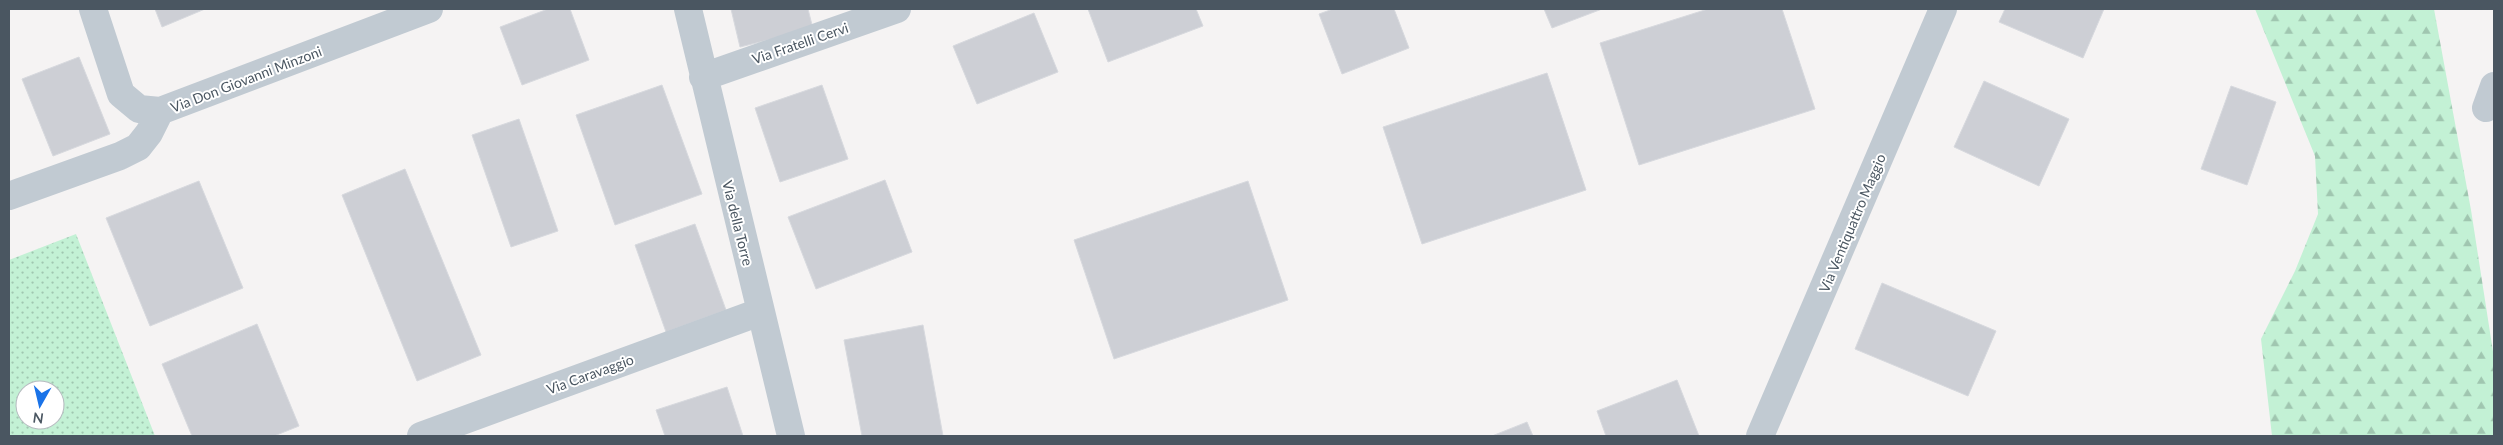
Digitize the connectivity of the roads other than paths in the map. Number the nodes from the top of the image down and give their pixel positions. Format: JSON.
{"nodes":[{"id":1,"x":93,"y":9,"type":"edge"},
{"id":2,"x":430,"y":9,"type":"edge"},
{"id":3,"x":688,"y":9,"type":"edge"},
{"id":4,"x":897,"y":9,"type":"edge"},
{"id":5,"x":1943,"y":9,"type":"edge"},
{"id":6,"x":703,"y":77,"type":"junction"},
{"id":7,"x":160,"y":111,"type":"junction"},
{"id":8,"x":9,"y":196,"type":"edge"},
{"id":9,"x":760,"y":312,"type":"junction"},
{"id":10,"x":420,"y":436,"type":"edge"},
{"id":11,"x":790,"y":436,"type":"edge"},
{"id":12,"x":1760,"y":436,"type":"edge"}],
"edges":[{"from":1,"to":7,"type":"street","name":"Via Don Giovanni Minzoni"},
{"from":2,"to":7,"type":"street","name":"Via Don Giovanni Minzoni"},
{"from":3,"to":6,"type":"street","name":"Via della Torre"},
{"from":4,"to":6,"type":"street","name":"Via Fratelli Cervi"},
{"from":5,"to":12,"type":"street","name":"Via Ventiquattro Maggio"},
{"from":6,"to":9,"type":"street","name":"Via della Torre"},
{"from":7,"to":8,"type":"street"},
{"from":9,"to":10,"type":"street","name":"Via Caravaggio"},
{"from":9,"to":11,"type":"street","name":"Via della Torre"}]}
